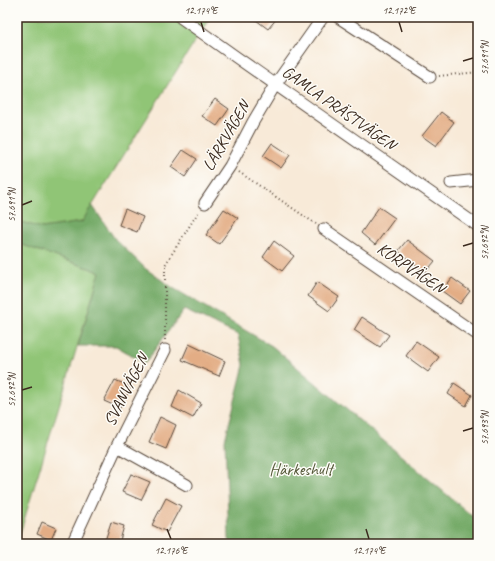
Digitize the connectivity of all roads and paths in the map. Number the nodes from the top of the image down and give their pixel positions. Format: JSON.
{"nodes":[{"id":1,"x":180,"y":17,"type":"edge"},
{"id":2,"x":323,"y":17,"type":"edge"},
{"id":3,"x":338,"y":17,"type":"edge"},
{"id":4,"x":478,"y":72,"type":"edge"},
{"id":5,"x":430,"y":78,"type":"joint"},
{"id":6,"x":275,"y":85,"type":"junction"},
{"id":7,"x":230,"y":166,"type":"junction"},
{"id":8,"x":478,"y":180,"type":"edge"},
{"id":9,"x":451,"y":184,"type":"dead end"},
{"id":10,"x":205,"y":203,"type":"joint"},
{"id":11,"x":478,"y":226,"type":"edge"},
{"id":12,"x":324,"y":229,"type":"joint"},
{"id":13,"x":478,"y":335,"type":"edge"},
{"id":14,"x":165,"y":350,"type":"joint"},
{"id":15,"x":117,"y":446,"type":"junction"},
{"id":16,"x":187,"y":485,"type":"dead end"},
{"id":17,"x":72,"y":544,"type":"edge"}],
"edges":[{"from":1,"to":6,"type":"street","name":"GAMLA PRÄSTVÄGEN"},
{"from":2,"to":6,"type":"street","name":"LÄRKVÄGEN"},
{"from":3,"to":5,"type":"street"},
{"from":4,"to":5,"type":"path"},
{"from":6,"to":7,"type":"street","name":"LÄRKVÄGEN"},
{"from":6,"to":11,"type":"street","name":"GAMLA PRÄSTVÄGEN"},
{"from":7,"to":10,"type":"street","name":"LÄRKVÄGEN"},
{"from":7,"to":12,"type":"path"},
{"from":8,"to":9,"type":"street"},
{"from":10,"to":14,"type":"path"},
{"from":12,"to":13,"type":"street","name":"KORPVÄGEN"},
{"from":14,"to":15,"type":"street","name":"SVANVÄGEN"},
{"from":15,"to":16,"type":"street","name":"SVANVÄGEN"},
{"from":15,"to":17,"type":"street","name":"SVANVÄGEN"}]}
